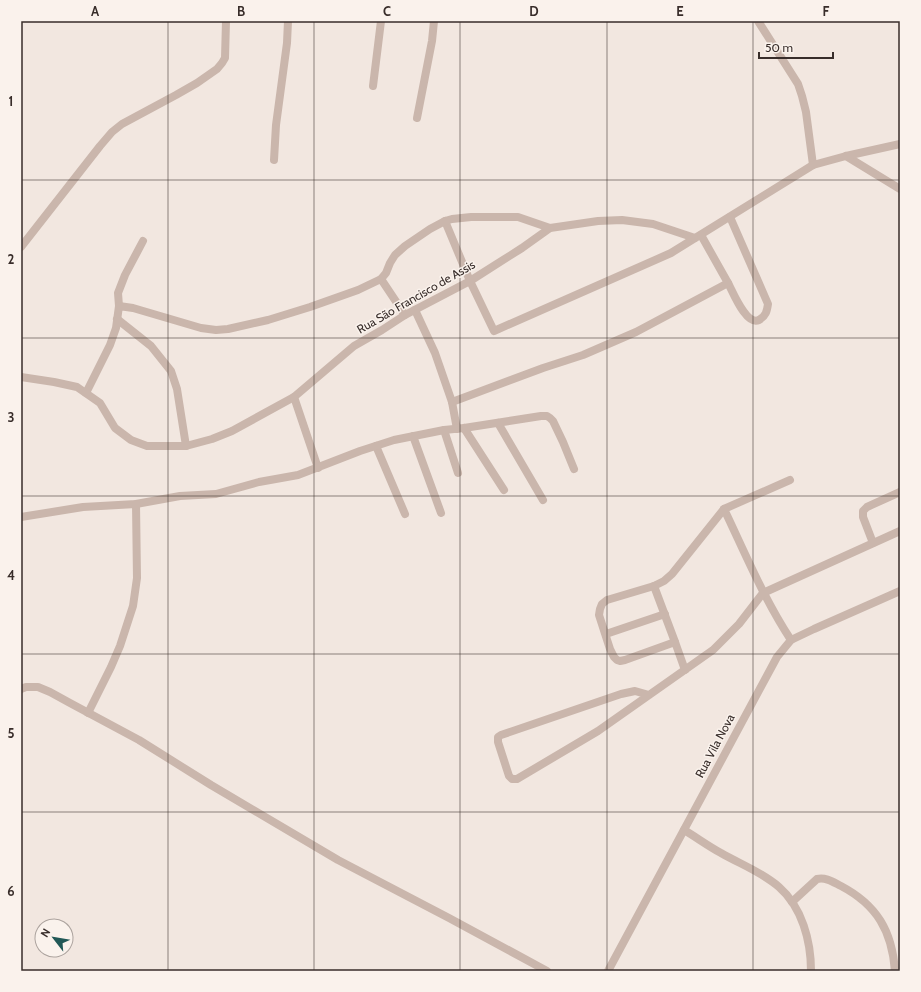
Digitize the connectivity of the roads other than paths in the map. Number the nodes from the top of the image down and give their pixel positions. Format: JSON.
{"nodes":[{"id":1,"x":226,"y":21,"type":"edge"},
{"id":2,"x":288,"y":21,"type":"edge"},
{"id":3,"x":381,"y":21,"type":"edge"},
{"id":4,"x":434,"y":21,"type":"edge"},
{"id":5,"x":758,"y":21,"type":"edge"},
{"id":6,"x":373,"y":86,"type":"dead end"},
{"id":7,"x":417,"y":118,"type":"dead end"},
{"id":8,"x":900,"y":144,"type":"edge"},
{"id":9,"x":846,"y":156,"type":"junction"},
{"id":10,"x":274,"y":160,"type":"dead end"},
{"id":11,"x":813,"y":165,"type":"junction"},
{"id":12,"x":900,"y":189,"type":"edge"},
{"id":13,"x":730,"y":217,"type":"junction"},
{"id":14,"x":445,"y":221,"type":"junction"},
{"id":15,"x":550,"y":228,"type":"junction"},
{"id":16,"x":698,"y":236,"type":"junction"},
{"id":17,"x":143,"y":240,"type":"dead end"},
{"id":18,"x":21,"y":246,"type":"edge"},
{"id":19,"x":381,"y":279,"type":"junction"},
{"id":20,"x":470,"y":281,"type":"junction"},
{"id":21,"x":728,"y":283,"type":"junction"},
{"id":22,"x":119,"y":306,"type":"junction"},
{"id":23,"x":415,"y":310,"type":"junction"},
{"id":24,"x":405,"y":315,"type":"junction"},
{"id":25,"x":117,"y":319,"type":"junction"},
{"id":26,"x":21,"y":377,"type":"edge"},
{"id":27,"x":86,"y":393,"type":"junction"},
{"id":28,"x":294,"y":396,"type":"junction"},
{"id":29,"x":452,"y":402,"type":"junction"},
{"id":30,"x":498,"y":423,"type":"junction"},
{"id":31,"x":461,"y":429,"type":"junction"},
{"id":32,"x":444,"y":430,"type":"junction"},
{"id":33,"x":413,"y":436,"type":"junction"},
{"id":34,"x":186,"y":446,"type":"junction"},
{"id":35,"x":376,"y":446,"type":"junction"},
{"id":36,"x":318,"y":468,"type":"junction"},
{"id":37,"x":574,"y":469,"type":"dead end"},
{"id":38,"x":458,"y":473,"type":"dead end"},
{"id":39,"x":790,"y":480,"type":"dead end"},
{"id":40,"x":504,"y":490,"type":"dead end"},
{"id":41,"x":900,"y":492,"type":"edge"},
{"id":42,"x":543,"y":500,"type":"dead end"},
{"id":43,"x":136,"y":504,"type":"junction"},
{"id":44,"x":724,"y":508,"type":"junction"},
{"id":45,"x":441,"y":513,"type":"dead end"},
{"id":46,"x":405,"y":514,"type":"dead end"},
{"id":47,"x":21,"y":517,"type":"edge"},
{"id":48,"x":900,"y":531,"type":"edge"},
{"id":49,"x":873,"y":544,"type":"junction"},
{"id":50,"x":654,"y":586,"type":"junction"},
{"id":51,"x":900,"y":591,"type":"edge"},
{"id":52,"x":763,"y":593,"type":"junction"},
{"id":53,"x":665,"y":614,"type":"junction"},
{"id":54,"x":606,"y":634,"type":"junction"},
{"id":55,"x":791,"y":640,"type":"junction"},
{"id":56,"x":675,"y":642,"type":"junction"},
{"id":57,"x":685,"y":670,"type":"junction"},
{"id":58,"x":21,"y":689,"type":"edge"},
{"id":59,"x":649,"y":694,"type":"junction"},
{"id":60,"x":88,"y":713,"type":"junction"},
{"id":61,"x":684,"y":830,"type":"junction"},
{"id":62,"x":792,"y":902,"type":"junction"},
{"id":63,"x":546,"y":971,"type":"edge"},
{"id":64,"x":608,"y":971,"type":"edge"},
{"id":65,"x":811,"y":971,"type":"edge"},
{"id":66,"x":894,"y":971,"type":"edge"}],
"edges":[{"from":1,"to":18,"type":"street"},
{"from":2,"to":10,"type":"street"},
{"from":3,"to":6,"type":"street"},
{"from":4,"to":7,"type":"street"},
{"from":5,"to":11,"type":"street"},
{"from":8,"to":9,"type":"street"},
{"from":9,"to":11,"type":"street"},
{"from":9,"to":12,"type":"street"},
{"from":11,"to":13,"type":"street"},
{"from":13,"to":16,"type":"street"},
{"from":13,"to":21,"type":"street"},
{"from":14,"to":15,"type":"street"},
{"from":14,"to":19,"type":"street"},
{"from":14,"to":20,"type":"street"},
{"from":15,"to":16,"type":"street","name":"Rua São Francisco de Assis"},
{"from":15,"to":20,"type":"street","name":"Rua São Francisco de Assis"},
{"from":16,"to":20,"type":"street"},
{"from":16,"to":21,"type":"street"},
{"from":17,"to":22,"type":"street"},
{"from":19,"to":22,"type":"street"},
{"from":19,"to":24,"type":"street"},
{"from":20,"to":23,"type":"street","name":"Rua São Francisco de Assis"},
{"from":21,"to":29,"type":"street"},
{"from":22,"to":25,"type":"street"},
{"from":23,"to":24,"type":"street","name":"Rua São Francisco de Assis"},
{"from":23,"to":29,"type":"street"},
{"from":24,"to":28,"type":"street","name":"Rua São Francisco de Assis"},
{"from":25,"to":27,"type":"street"},
{"from":25,"to":34,"type":"street"},
{"from":26,"to":27,"type":"street","name":"Rua São Francisco de Assis"},
{"from":27,"to":34,"type":"street","name":"Rua São Francisco de Assis"},
{"from":28,"to":34,"type":"street","name":"Rua São Francisco de Assis"},
{"from":28,"to":36,"type":"street"},
{"from":29,"to":31,"type":"street"},
{"from":30,"to":31,"type":"street"},
{"from":30,"to":37,"type":"street"},
{"from":30,"to":42,"type":"street"},
{"from":31,"to":32,"type":"street"},
{"from":31,"to":40,"type":"street"},
{"from":32,"to":33,"type":"street"},
{"from":32,"to":38,"type":"street"},
{"from":33,"to":35,"type":"street"},
{"from":33,"to":45,"type":"street"},
{"from":35,"to":36,"type":"street"},
{"from":35,"to":46,"type":"street"},
{"from":36,"to":43,"type":"street"},
{"from":39,"to":44,"type":"street"},
{"from":41,"to":49,"type":"street"},
{"from":43,"to":47,"type":"street"},
{"from":43,"to":60,"type":"street"},
{"from":44,"to":50,"type":"street"},
{"from":44,"to":52,"type":"street"},
{"from":48,"to":49,"type":"street"},
{"from":49,"to":52,"type":"street"},
{"from":50,"to":53,"type":"street"},
{"from":50,"to":54,"type":"street"},
{"from":51,"to":55,"type":"street","name":"Rua Vila Nova"},
{"from":52,"to":55,"type":"street"},
{"from":52,"to":57,"type":"street"},
{"from":53,"to":54,"type":"street"},
{"from":53,"to":56,"type":"street"},
{"from":54,"to":56,"type":"street"},
{"from":55,"to":61,"type":"street","name":"Rua Vila Nova"},
{"from":56,"to":57,"type":"street"},
{"from":57,"to":59,"type":"street"},
{"from":58,"to":60,"type":"street"},
{"from":59,"to":59,"type":"street"},
{"from":60,"to":63,"type":"street"},
{"from":61,"to":62,"type":"street"},
{"from":61,"to":64,"type":"street","name":"Rua Vila Nova"},
{"from":62,"to":65,"type":"street"},
{"from":62,"to":66,"type":"street"}]}
